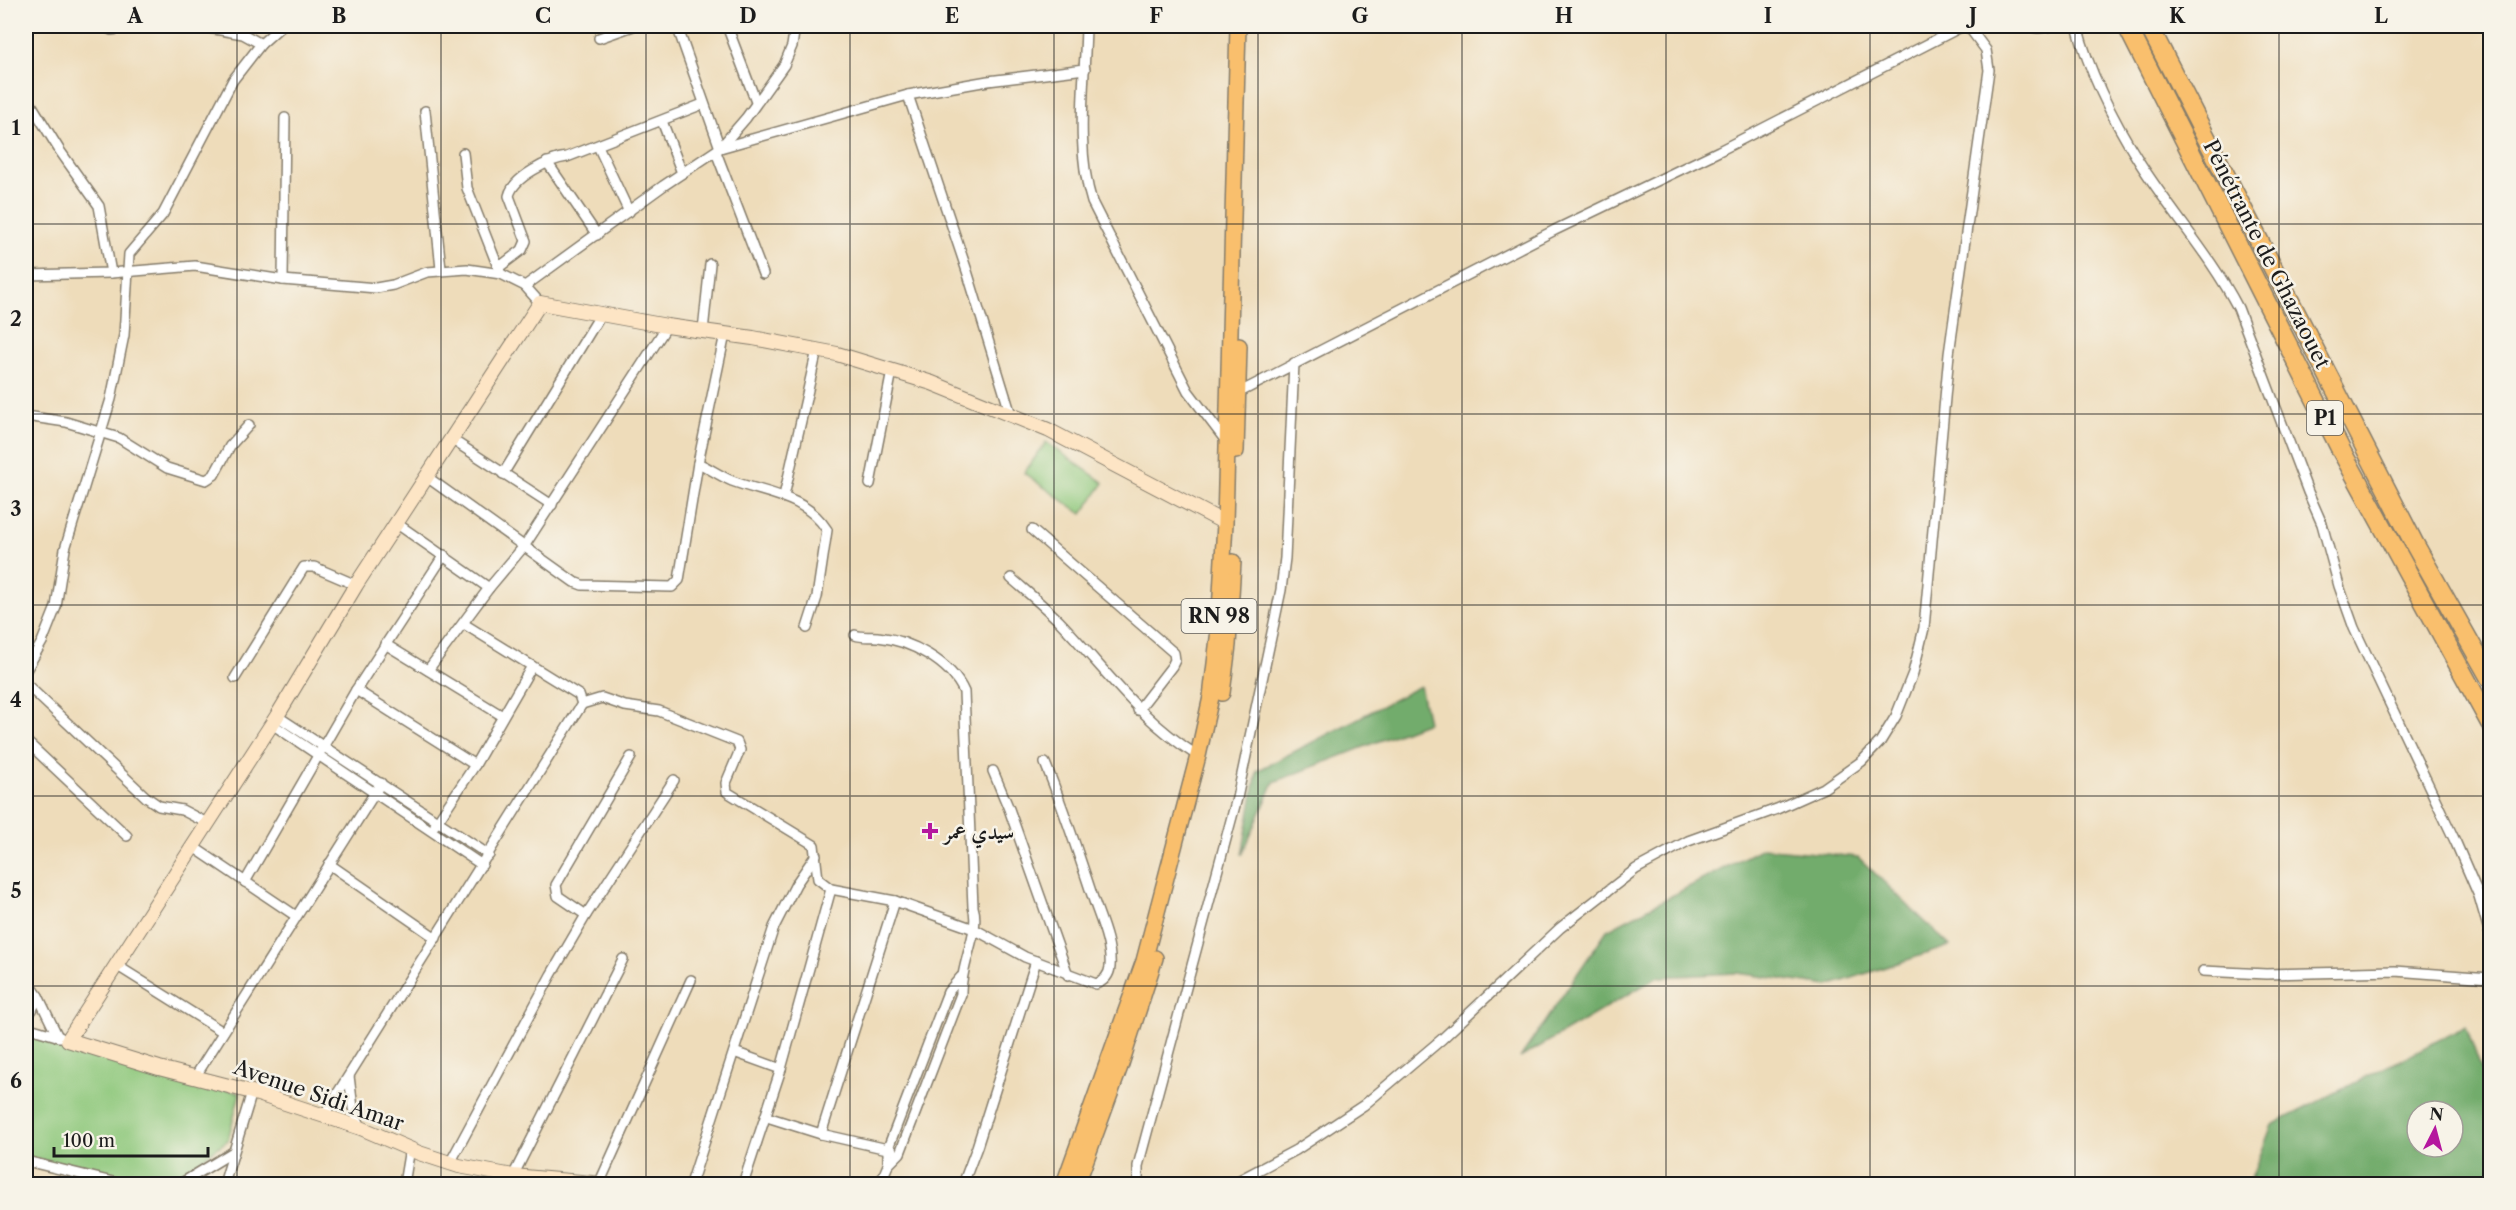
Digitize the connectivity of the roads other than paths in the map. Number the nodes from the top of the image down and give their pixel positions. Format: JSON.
{"nodes":[{"id":1,"x":103,"y":26,"type":"edge"},
{"id":2,"x":136,"y":26,"type":"edge"},
{"id":3,"x":198,"y":26,"type":"edge"},
{"id":4,"x":281,"y":26,"type":"edge"},
{"id":5,"x":633,"y":26,"type":"edge"},
{"id":6,"x":677,"y":26,"type":"edge"},
{"id":7,"x":727,"y":26,"type":"edge"},
{"id":8,"x":795,"y":26,"type":"edge"},
{"id":9,"x":1086,"y":26,"type":"edge"},
{"id":10,"x":1238,"y":26,"type":"edge"},
{"id":11,"x":1248,"y":26,"type":"edge"},
{"id":12,"x":1963,"y":26,"type":"edge"},
{"id":13,"x":1968,"y":26,"type":"edge"},
{"id":14,"x":2028,"y":26,"type":"edge"},
{"id":15,"x":2051,"y":26,"type":"edge"},
{"id":16,"x":2077,"y":26,"type":"edge"},
{"id":17,"x":2127,"y":26,"type":"edge"},
{"id":18,"x":2149,"y":26,"type":"edge"},
{"id":19,"x":599,"y":38,"type":"dead end"},
{"id":20,"x":261,"y":44,"type":"junction"},
{"id":21,"x":1085,"y":69,"type":"junction"},
{"id":22,"x":908,"y":95,"type":"junction"},
{"id":23,"x":26,"y":96,"type":"edge"},
{"id":24,"x":756,"y":102,"type":"junction"},
{"id":25,"x":704,"y":104,"type":"junction"},
{"id":26,"x":425,"y":111,"type":"dead end"},
{"id":27,"x":285,"y":118,"type":"dead end"},
{"id":28,"x":662,"y":121,"type":"junction"},
{"id":29,"x":598,"y":146,"type":"junction"},
{"id":30,"x":718,"y":150,"type":"junction"},
{"id":31,"x":463,"y":153,"type":"dead end"},
{"id":32,"x":546,"y":162,"type":"junction"},
{"id":33,"x":682,"y":173,"type":"junction"},
{"id":34,"x":628,"y":212,"type":"junction"},
{"id":35,"x":597,"y":235,"type":"junction"},
{"id":36,"x":710,"y":264,"type":"dead end"},
{"id":37,"x":441,"y":269,"type":"junction"},
{"id":38,"x":129,"y":270,"type":"junction"},
{"id":39,"x":499,"y":271,"type":"junction"},
{"id":40,"x":111,"y":273,"type":"junction"},
{"id":41,"x":763,"y":274,"type":"dead end"},
{"id":42,"x":26,"y":275,"type":"edge"},
{"id":43,"x":283,"y":280,"type":"junction"},
{"id":44,"x":532,"y":294,"type":"junction"},
{"id":45,"x":601,"y":314,"type":"junction"},
{"id":46,"x":667,"y":326,"type":"junction"},
{"id":47,"x":703,"y":331,"type":"junction"},
{"id":48,"x":725,"y":334,"type":"junction"},
{"id":49,"x":817,"y":350,"type":"junction"},
{"id":50,"x":1294,"y":363,"type":"junction"},
{"id":51,"x":892,"y":370,"type":"junction"},
{"id":52,"x":1238,"y":393,"type":"junction"},
{"id":53,"x":1011,"y":415,"type":"junction"},
{"id":54,"x":26,"y":416,"type":"edge"},
{"id":55,"x":249,"y":425,"type":"dead end"},
{"id":56,"x":100,"y":432,"type":"junction"},
{"id":57,"x":451,"y":440,"type":"junction"},
{"id":58,"x":1226,"y":441,"type":"junction"},
{"id":59,"x":698,"y":463,"type":"junction"},
{"id":60,"x":503,"y":474,"type":"junction"},
{"id":61,"x":427,"y":477,"type":"junction"},
{"id":62,"x":870,"y":484,"type":"dead end"},
{"id":63,"x":784,"y":495,"type":"junction"},
{"id":64,"x":1226,"y":502,"type":"junction"},
{"id":65,"x":552,"y":505,"type":"junction"},
{"id":66,"x":1203,"y":512,"type":"junction"},
{"id":67,"x":396,"y":523,"type":"junction"},
{"id":68,"x":1225,"y":523,"type":"junction"},
{"id":69,"x":1032,"y":530,"type":"dead end"},
{"id":70,"x":525,"y":545,"type":"junction"},
{"id":71,"x":444,"y":555,"type":"junction"},
{"id":72,"x":1011,"y":578,"type":"dead end"},
{"id":73,"x":356,"y":585,"type":"junction"},
{"id":74,"x":489,"y":588,"type":"junction"},
{"id":75,"x":464,"y":624,"type":"junction"},
{"id":76,"x":807,"y":628,"type":"dead end"},
{"id":77,"x":855,"y":635,"type":"dead end"},
{"id":78,"x":386,"y":644,"type":"junction"},
{"id":79,"x":532,"y":666,"type":"junction"},
{"id":80,"x":26,"y":670,"type":"edge"},
{"id":81,"x":428,"y":670,"type":"junction"},
{"id":82,"x":235,"y":678,"type":"dead end"},
{"id":83,"x":2490,"y":678,"type":"edge"},
{"id":84,"x":26,"y":684,"type":"edge"},
{"id":85,"x":356,"y":690,"type":"junction"},
{"id":86,"x":582,"y":704,"type":"junction"},
{"id":87,"x":1138,"y":710,"type":"junction"},
{"id":88,"x":501,"y":715,"type":"junction"},
{"id":89,"x":275,"y":720,"type":"junction"},
{"id":90,"x":2490,"y":723,"type":"edge"},
{"id":91,"x":26,"y":741,"type":"edge"},
{"id":92,"x":324,"y":746,"type":"junction"},
{"id":93,"x":318,"y":756,"type":"junction"},
{"id":94,"x":1198,"y":756,"type":"junction"},
{"id":95,"x":631,"y":757,"type":"dead end"},
{"id":96,"x":1045,"y":763,"type":"dead end"},
{"id":97,"x":475,"y":765,"type":"junction"},
{"id":98,"x":993,"y":771,"type":"dead end"},
{"id":99,"x":674,"y":780,"type":"dead end"},
{"id":100,"x":381,"y":783,"type":"junction"},
{"id":101,"x":373,"y":794,"type":"junction"},
{"id":102,"x":437,"y":822,"type":"junction"},
{"id":103,"x":207,"y":823,"type":"junction"},
{"id":104,"x":430,"y":832,"type":"junction"},
{"id":105,"x":127,"y":836,"type":"dead end"},
{"id":106,"x":192,"y":846,"type":"junction"},
{"id":107,"x":489,"y":855,"type":"junction"},
{"id":108,"x":816,"y":855,"type":"junction"},
{"id":109,"x":329,"y":864,"type":"junction"},
{"id":110,"x":482,"y":865,"type":"junction"},
{"id":111,"x":245,"y":882,"type":"junction"},
{"id":112,"x":831,"y":889,"type":"junction"},
{"id":113,"x":895,"y":901,"type":"junction"},
{"id":114,"x":586,"y":915,"type":"junction"},
{"id":115,"x":296,"y":916,"type":"junction"},
{"id":116,"x":974,"y":929,"type":"junction"},
{"id":117,"x":2490,"y":934,"type":"edge"},
{"id":118,"x":436,"y":938,"type":"junction"},
{"id":119,"x":623,"y":959,"type":"dead end"},
{"id":120,"x":1036,"y":961,"type":"junction"},
{"id":121,"x":116,"y":965,"type":"junction"},
{"id":122,"x":2203,"y":971,"type":"dead end"},
{"id":123,"x":1068,"y":975,"type":"junction"},
{"id":124,"x":961,"y":977,"type":"junction"},
{"id":125,"x":26,"y":978,"type":"edge"},
{"id":126,"x":2490,"y":978,"type":"edge"},
{"id":127,"x":692,"y":980,"type":"dead end"},
{"id":128,"x":38,"y":996,"type":"junction"},
{"id":129,"x":26,"y":1018,"type":"edge"},
{"id":130,"x":26,"y":1028,"type":"edge"},
{"id":131,"x":223,"y":1032,"type":"junction"},
{"id":132,"x":63,"y":1038,"type":"junction"},
{"id":133,"x":734,"y":1052,"type":"junction"},
{"id":134,"x":781,"y":1069,"type":"junction"},
{"id":135,"x":349,"y":1076,"type":"junction"},
{"id":136,"x":195,"y":1077,"type":"junction"},
{"id":137,"x":252,"y":1092,"type":"junction"},
{"id":138,"x":324,"y":1115,"type":"junction"},
{"id":139,"x":767,"y":1117,"type":"junction"},
{"id":140,"x":361,"y":1128,"type":"junction"},
{"id":141,"x":821,"y":1134,"type":"junction"},
{"id":142,"x":410,"y":1148,"type":"junction"},
{"id":143,"x":888,"y":1148,"type":"junction"},
{"id":144,"x":233,"y":1152,"type":"junction"},
{"id":145,"x":900,"y":1153,"type":"junction"},
{"id":146,"x":26,"y":1161,"type":"edge"},
{"id":147,"x":450,"y":1163,"type":"junction"},
{"id":148,"x":888,"y":1165,"type":"junction"},
{"id":149,"x":513,"y":1176,"type":"junction"},
{"id":150,"x":601,"y":1184,"type":"edge"},
{"id":151,"x":121,"y":1185,"type":"edge"},
{"id":152,"x":180,"y":1185,"type":"edge"},
{"id":153,"x":224,"y":1185,"type":"edge"},
{"id":154,"x":404,"y":1185,"type":"edge"},
{"id":155,"x":691,"y":1185,"type":"edge"},
{"id":156,"x":743,"y":1185,"type":"edge"},
{"id":157,"x":880,"y":1185,"type":"edge"},
{"id":158,"x":963,"y":1185,"type":"edge"},
{"id":159,"x":1064,"y":1185,"type":"edge"},
{"id":160,"x":1077,"y":1185,"type":"edge"},
{"id":161,"x":1138,"y":1185,"type":"edge"},
{"id":162,"x":1232,"y":1185,"type":"edge"}],
"edges":[{"from":1,"to":2,"type":"street"},
{"from":3,"to":20,"type":"street"},
{"from":4,"to":20,"type":"street"},
{"from":5,"to":19,"type":"street"},
{"from":6,"to":25,"type":"street"},
{"from":7,"to":24,"type":"street"},
{"from":8,"to":24,"type":"street"},
{"from":9,"to":21,"type":"street"},
{"from":10,"to":58,"type":"main road","number":"RN 98"},
{"from":11,"to":52,"type":"main road","number":"RN 98"},
{"from":12,"to":50,"type":"street"},
{"from":13,"to":162,"type":"street"},
{"from":14,"to":15,"type":"street"},
{"from":16,"to":117,"type":"street"},
{"from":17,"to":90,"type":"highway","name":"Pénétrante de Ghazaouet","number":"P1"},
{"from":18,"to":83,"type":"highway","name":"Pénétrante de Ghazaouet","number":"P1"},
{"from":20,"to":38,"type":"street"},
{"from":21,"to":22,"type":"street"},
{"from":21,"to":58,"type":"street"},
{"from":22,"to":30,"type":"street"},
{"from":22,"to":53,"type":"street"},
{"from":23,"to":40,"type":"street"},
{"from":24,"to":30,"type":"street"},
{"from":25,"to":28,"type":"street"},
{"from":25,"to":30,"type":"street"},
{"from":26,"to":37,"type":"street"},
{"from":27,"to":43,"type":"street"},
{"from":28,"to":29,"type":"street"},
{"from":28,"to":33,"type":"street"},
{"from":29,"to":32,"type":"street"},
{"from":29,"to":34,"type":"street"},
{"from":30,"to":33,"type":"street"},
{"from":30,"to":41,"type":"street"},
{"from":31,"to":39,"type":"street"},
{"from":32,"to":35,"type":"street"},
{"from":32,"to":39,"type":"street"},
{"from":33,"to":34,"type":"street"},
{"from":34,"to":35,"type":"street"},
{"from":35,"to":44,"type":"street"},
{"from":36,"to":47,"type":"street"},
{"from":37,"to":39,"type":"street"},
{"from":37,"to":43,"type":"street"},
{"from":38,"to":40,"type":"street"},
{"from":38,"to":43,"type":"street"},
{"from":38,"to":56,"type":"street"},
{"from":39,"to":44,"type":"street"},
{"from":40,"to":42,"type":"street"},
{"from":44,"to":45,"type":"street"},
{"from":44,"to":57,"type":"street"},
{"from":45,"to":46,"type":"street"},
{"from":45,"to":60,"type":"street"},
{"from":46,"to":47,"type":"street"},
{"from":46,"to":65,"type":"street"},
{"from":47,"to":48,"type":"street"},
{"from":48,"to":49,"type":"street"},
{"from":48,"to":59,"type":"street"},
{"from":49,"to":51,"type":"street"},
{"from":49,"to":63,"type":"street"},
{"from":50,"to":52,"type":"street"},
{"from":50,"to":161,"type":"street"},
{"from":51,"to":53,"type":"street"},
{"from":51,"to":62,"type":"street"},
{"from":52,"to":160,"type":"main road","number":"RN 98"},
{"from":53,"to":66,"type":"street"},
{"from":54,"to":56,"type":"street"},
{"from":55,"to":56,"type":"street"},
{"from":56,"to":80,"type":"street"},
{"from":57,"to":60,"type":"street"},
{"from":57,"to":61,"type":"street"},
{"from":58,"to":64,"type":"main road","number":"RN 98"},
{"from":59,"to":63,"type":"street"},
{"from":59,"to":70,"type":"street"},
{"from":60,"to":65,"type":"street"},
{"from":61,"to":67,"type":"street"},
{"from":61,"to":70,"type":"street"},
{"from":63,"to":76,"type":"street"},
{"from":64,"to":66,"type":"street"},
{"from":64,"to":68,"type":"main road","number":"RN 98"},
{"from":65,"to":70,"type":"street"},
{"from":66,"to":68,"type":"street"},
{"from":67,"to":71,"type":"street"},
{"from":67,"to":73,"type":"street"},
{"from":68,"to":94,"type":"main road","number":"RN 98"},
{"from":69,"to":87,"type":"street"},
{"from":70,"to":74,"type":"street"},
{"from":71,"to":74,"type":"street"},
{"from":71,"to":78,"type":"street"},
{"from":72,"to":87,"type":"street"},
{"from":73,"to":82,"type":"street"},
{"from":73,"to":89,"type":"street"},
{"from":74,"to":75,"type":"street"},
{"from":75,"to":79,"type":"street"},
{"from":75,"to":81,"type":"street"},
{"from":77,"to":116,"type":"street"},
{"from":78,"to":81,"type":"street"},
{"from":78,"to":85,"type":"street"},
{"from":79,"to":86,"type":"street"},
{"from":79,"to":88,"type":"street"},
{"from":81,"to":88,"type":"street"},
{"from":84,"to":103,"type":"street"},
{"from":85,"to":92,"type":"street"},
{"from":85,"to":97,"type":"street"},
{"from":86,"to":107,"type":"street"},
{"from":86,"to":108,"type":"street"},
{"from":87,"to":94,"type":"street"},
{"from":88,"to":97,"type":"street"},
{"from":89,"to":92,"type":"street"},
{"from":89,"to":93,"type":"street"},
{"from":89,"to":103,"type":"street"},
{"from":91,"to":105,"type":"street"},
{"from":92,"to":93,"type":"street"},
{"from":92,"to":100,"type":"street"},
{"from":93,"to":101,"type":"street"},
{"from":93,"to":111,"type":"street"},
{"from":94,"to":159,"type":"main road","number":"RN 98"},
{"from":95,"to":114,"type":"street"},
{"from":96,"to":123,"type":"street"},
{"from":97,"to":102,"type":"street"},
{"from":98,"to":123,"type":"street"},
{"from":99,"to":114,"type":"street"},
{"from":100,"to":101,"type":"street"},
{"from":100,"to":102,"type":"street"},
{"from":101,"to":104,"type":"street"},
{"from":101,"to":109,"type":"street"},
{"from":102,"to":104,"type":"street"},
{"from":102,"to":107,"type":"street"},
{"from":103,"to":106,"type":"street"},
{"from":104,"to":110,"type":"street"},
{"from":106,"to":111,"type":"street"},
{"from":106,"to":121,"type":"street"},
{"from":107,"to":110,"type":"street"},
{"from":108,"to":112,"type":"street"},
{"from":108,"to":133,"type":"street"},
{"from":109,"to":115,"type":"street"},
{"from":109,"to":118,"type":"street"},
{"from":110,"to":118,"type":"street"},
{"from":111,"to":115,"type":"street"},
{"from":112,"to":113,"type":"street"},
{"from":112,"to":134,"type":"street"},
{"from":113,"to":116,"type":"street"},
{"from":113,"to":141,"type":"street"},
{"from":114,"to":147,"type":"street"},
{"from":115,"to":131,"type":"street"},
{"from":116,"to":120,"type":"street"},
{"from":116,"to":124,"type":"street"},
{"from":118,"to":135,"type":"street"},
{"from":119,"to":149,"type":"street"},
{"from":120,"to":123,"type":"street"},
{"from":120,"to":158,"type":"street"},
{"from":121,"to":131,"type":"street"},
{"from":121,"to":132,"type":"street"},
{"from":122,"to":126,"type":"street"},
{"from":124,"to":143,"type":"street"},
{"from":124,"to":145,"type":"street"},
{"from":125,"to":128,"type":"street"},
{"from":127,"to":150,"type":"street"},
{"from":128,"to":129,"type":"street"},
{"from":128,"to":132,"type":"street"},
{"from":130,"to":132,"type":"street","name":"Avenue Sidi Amar"},
{"from":131,"to":136,"type":"street"},
{"from":132,"to":136,"type":"street","name":"Avenue Sidi Amar"},
{"from":133,"to":134,"type":"street"},
{"from":133,"to":155,"type":"street"},
{"from":134,"to":139,"type":"street"},
{"from":135,"to":138,"type":"street"},
{"from":135,"to":140,"type":"street"},
{"from":136,"to":137,"type":"street","name":"Avenue Sidi Amar"},
{"from":137,"to":138,"type":"street","name":"Avenue Sidi Amar"},
{"from":137,"to":144,"type":"street"},
{"from":138,"to":140,"type":"street","name":"Avenue Sidi Amar"},
{"from":139,"to":141,"type":"street"},
{"from":139,"to":156,"type":"street"},
{"from":140,"to":142,"type":"street","name":"Avenue Sidi Amar"},
{"from":141,"to":143,"type":"street"},
{"from":142,"to":147,"type":"street","name":"Avenue Sidi Amar"},
{"from":142,"to":154,"type":"street"},
{"from":143,"to":145,"type":"street"},
{"from":143,"to":148,"type":"street"},
{"from":144,"to":152,"type":"street"},
{"from":144,"to":153,"type":"street"},
{"from":145,"to":148,"type":"street"},
{"from":146,"to":151,"type":"street"},
{"from":147,"to":149,"type":"street","name":"Avenue Sidi Amar"},
{"from":148,"to":157,"type":"street"},
{"from":149,"to":150,"type":"street","name":"Avenue Sidi Amar"}]}
